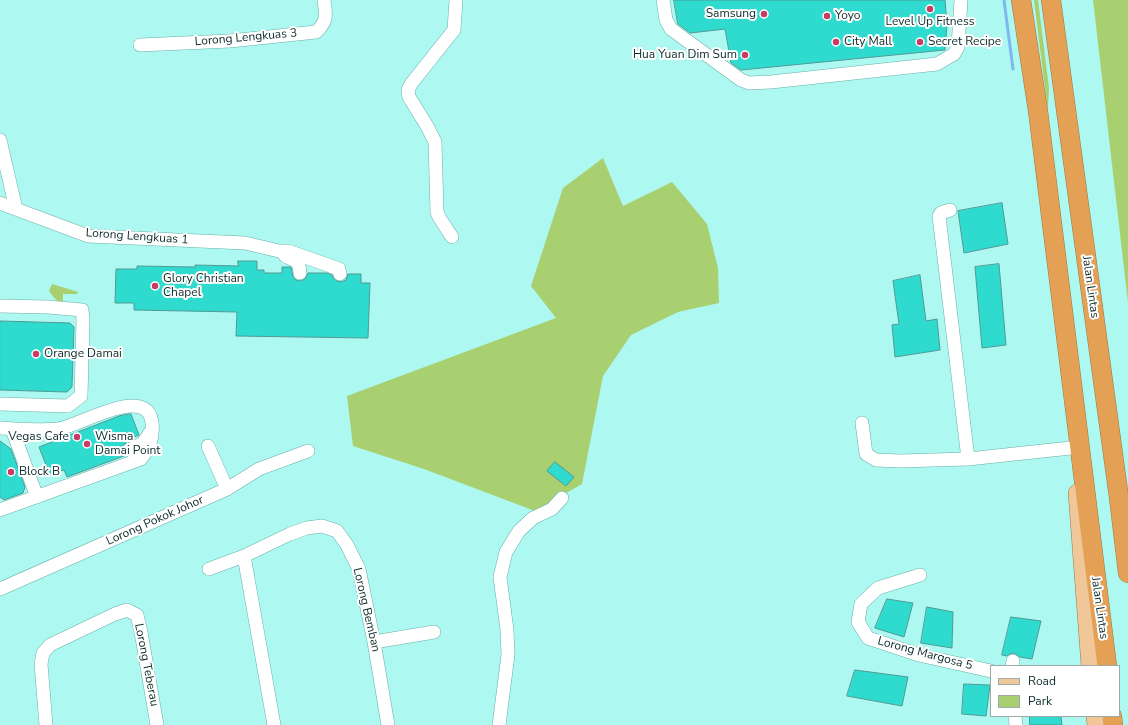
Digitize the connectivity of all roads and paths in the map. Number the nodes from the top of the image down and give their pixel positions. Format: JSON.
{"nodes":[{"id":1,"x":324,"y":0,"type":"edge"},
{"id":2,"x":456,"y":0,"type":"edge"},
{"id":3,"x":663,"y":0,"type":"edge"},
{"id":4,"x":961,"y":0,"type":"edge"},
{"id":5,"x":1051,"y":0,"type":"edge"},
{"id":6,"x":1020,"y":5,"type":"edge"},
{"id":7,"x":140,"y":45,"type":"dead end"},
{"id":8,"x":1060,"y":67,"type":"junction"},
{"id":9,"x":1038,"y":111,"type":"junction"},
{"id":10,"x":0,"y":140,"type":"edge"},
{"id":11,"x":0,"y":204,"type":"edge"},
{"id":12,"x":16,"y":209,"type":"junction"},
{"id":13,"x":950,"y":210,"type":"dead end"},
{"id":14,"x":452,"y":236,"type":"dead end"},
{"id":15,"x":279,"y":251,"type":"junction"},
{"id":16,"x":300,"y":273,"type":"dead end"},
{"id":17,"x":340,"y":274,"type":"dead end"},
{"id":18,"x":0,"y":306,"type":"edge"},
{"id":19,"x":0,"y":404,"type":"edge"},
{"id":20,"x":862,"y":423,"type":"dead end"},
{"id":21,"x":153,"y":428,"type":"junction"},
{"id":22,"x":6,"y":429,"type":"edge"},
{"id":23,"x":208,"y":446,"type":"dead end"},
{"id":24,"x":129,"y":450,"type":"dead end"},
{"id":25,"x":1081,"y":450,"type":"junction"},
{"id":26,"x":308,"y":451,"type":"dead end"},
{"id":27,"x":968,"y":460,"type":"junction"},
{"id":28,"x":227,"y":489,"type":"junction"},
{"id":29,"x":37,"y":497,"type":"junction"},
{"id":30,"x":562,"y":498,"type":"dead end"},
{"id":31,"x":1119,"y":498,"type":"junction"},
{"id":32,"x":0,"y":510,"type":"edge"},
{"id":33,"x":1128,"y":518,"type":"edge"},
{"id":34,"x":244,"y":556,"type":"junction"},
{"id":35,"x":209,"y":569,"type":"dead end"},
{"id":36,"x":1128,"y":574,"type":"edge"},
{"id":37,"x":920,"y":575,"type":"dead end"},
{"id":38,"x":0,"y":589,"type":"edge"},
{"id":39,"x":434,"y":632,"type":"dead end"},
{"id":40,"x":374,"y":642,"type":"junction"},
{"id":41,"x":1090,"y":665,"type":"edge"},
{"id":42,"x":1107,"y":665,"type":"edge"},
{"id":43,"x":990,"y":671,"type":"edge"},
{"id":44,"x":46,"y":725,"type":"edge"},
{"id":45,"x":157,"y":725,"type":"edge"},
{"id":46,"x":274,"y":725,"type":"edge"},
{"id":47,"x":388,"y":725,"type":"edge"},
{"id":48,"x":499,"y":725,"type":"edge"}],
"edges":[{"from":1,"to":7,"type":"street","name":"Lorong Lengkuas 3"},
{"from":2,"to":14,"type":"street"},
{"from":3,"to":4,"type":"street"},
{"from":5,"to":8,"type":"highway","name":"Jalan Lintas"},
{"from":6,"to":9,"type":"highway","name":"Jalan Lintas"},
{"from":8,"to":9,"type":"highway"},
{"from":8,"to":31,"type":"highway","name":"Jalan Lintas"},
{"from":9,"to":25,"type":"highway","name":"Jalan Lintas"},
{"from":10,"to":12,"type":"street"},
{"from":11,"to":12,"type":"street","name":"Lorong Lengkuas 1"},
{"from":12,"to":15,"type":"street","name":"Lorong Lengkuas 1"},
{"from":13,"to":27,"type":"street"},
{"from":15,"to":16,"type":"street","name":"Lorong Lengkuas 1"},
{"from":15,"to":17,"type":"street","name":"Lorong Lengkuas 1"},
{"from":18,"to":19,"type":"street"},
{"from":20,"to":27,"type":"street"},
{"from":21,"to":22,"type":"street"},
{"from":21,"to":24,"type":"street"},
{"from":21,"to":29,"type":"street"},
{"from":22,"to":29,"type":"street"},
{"from":23,"to":28,"type":"street"},
{"from":25,"to":27,"type":"street"},
{"from":25,"to":41,"type":"main road","name":"Jalan Lintas"},
{"from":25,"to":42,"type":"highway","name":"Jalan Lintas"},
{"from":26,"to":28,"type":"street","name":"Lorong Pokok Johor"},
{"from":28,"to":38,"type":"street","name":"Lorong Pokok Johor"},
{"from":29,"to":32,"type":"street"},
{"from":30,"to":48,"type":"street"},
{"from":31,"to":33,"type":"main road"},
{"from":31,"to":36,"type":"highway","name":"Jalan Lintas"},
{"from":34,"to":35,"type":"street","name":"Lorong Bemban"},
{"from":34,"to":40,"type":"street","name":"Lorong Bemban"},
{"from":34,"to":46,"type":"street"},
{"from":37,"to":43,"type":"street","name":"Lorong Margosa 5"},
{"from":39,"to":40,"type":"street"},
{"from":40,"to":47,"type":"street","name":"Lorong Bemban"},
{"from":44,"to":45,"type":"street","name":"Lorong Teberau"}]}
